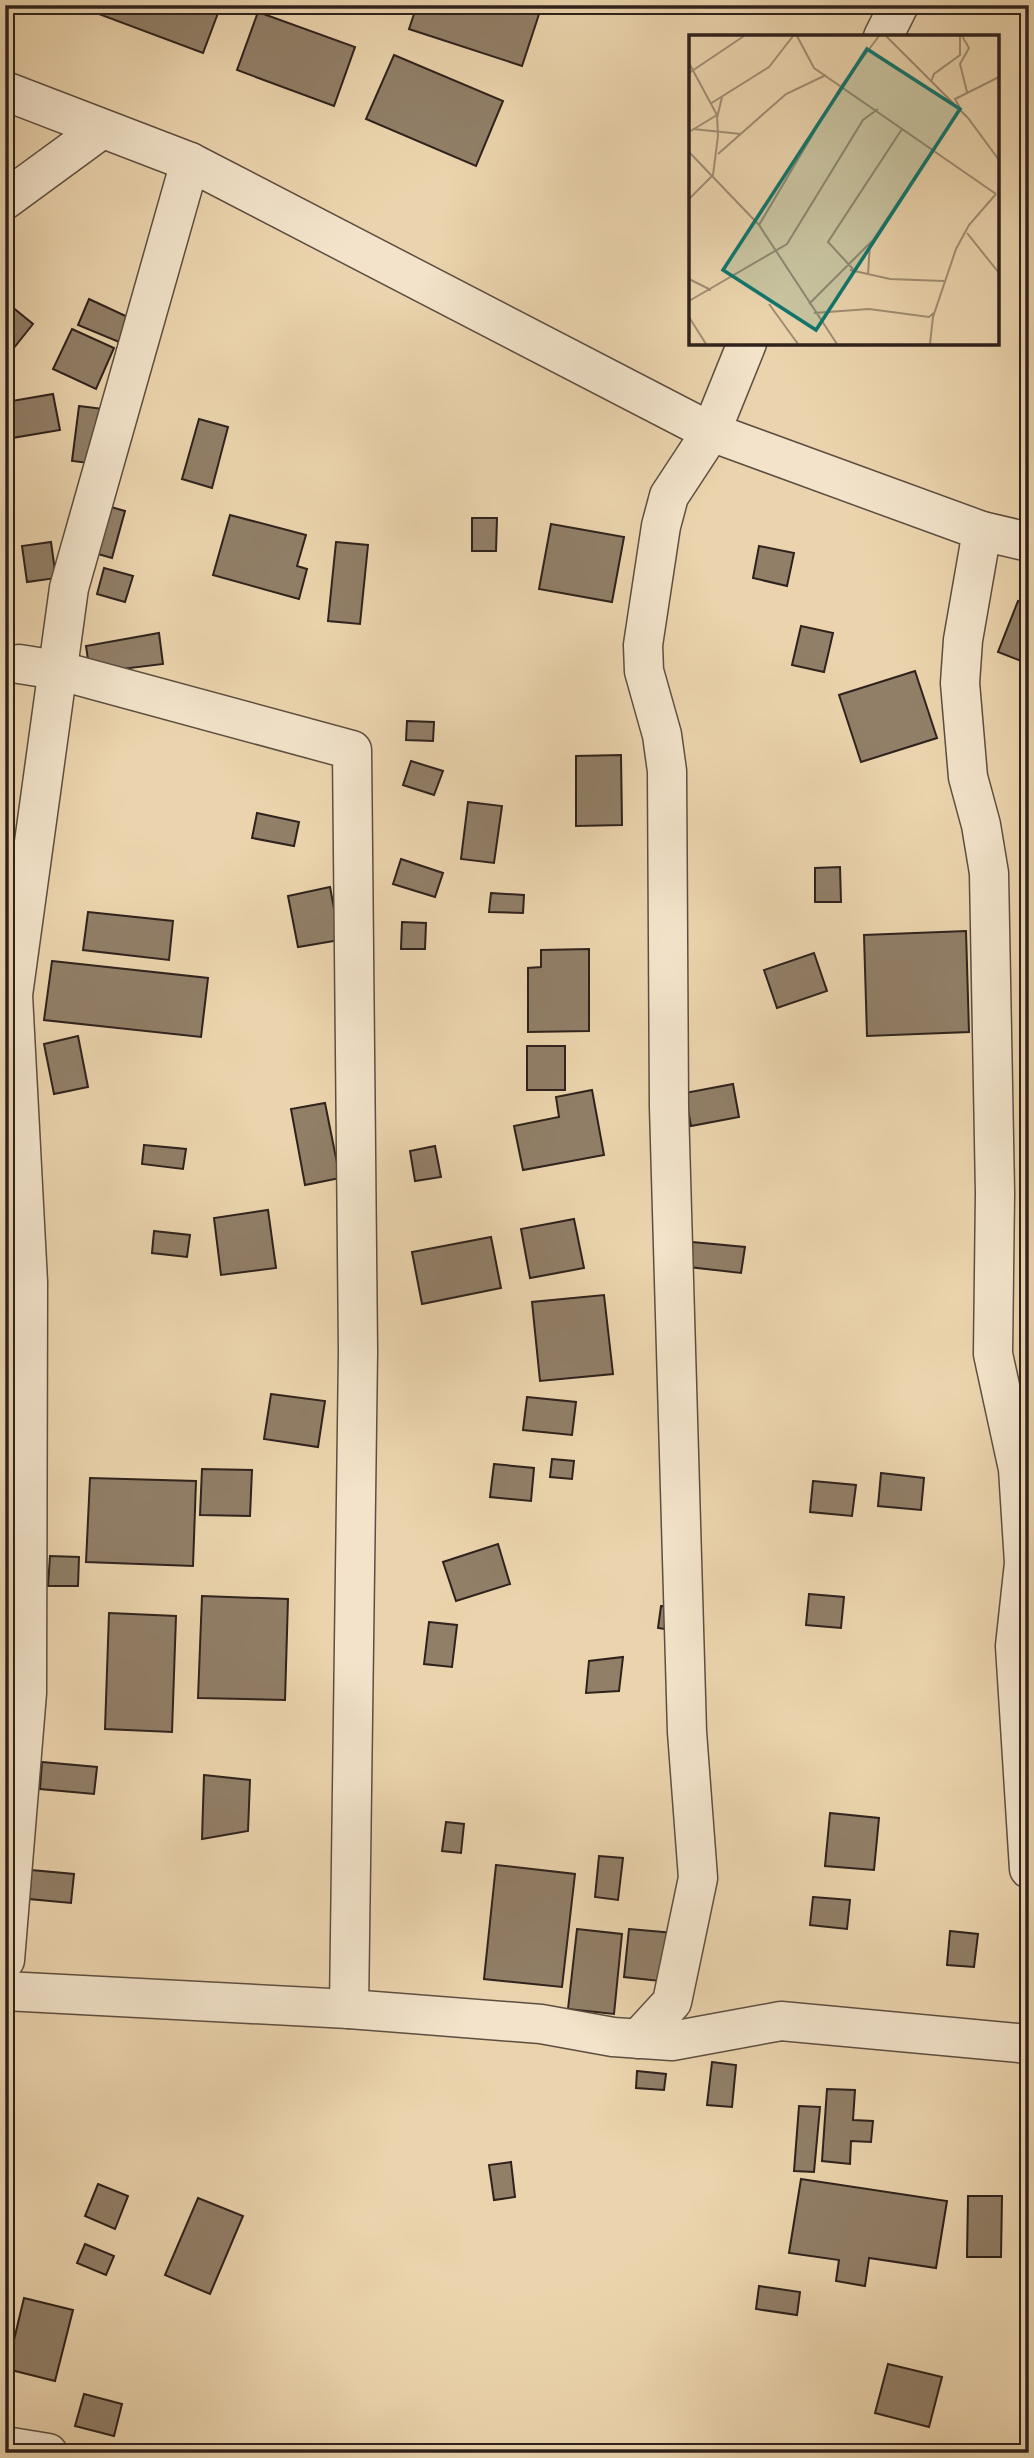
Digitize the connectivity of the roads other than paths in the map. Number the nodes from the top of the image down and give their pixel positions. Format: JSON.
{"nodes":[{"id":1,"x":899,"y":5,"type":"edge"},
{"id":2,"x":884,"y":35,"type":"edge"},
{"id":3,"x":5,"y":91,"type":"edge"},
{"id":4,"x":102,"y":129,"type":"junction"},
{"id":5,"x":190,"y":162,"type":"junction"},
{"id":6,"x":5,"y":200,"type":"edge"},
{"id":7,"x":746,"y":345,"type":"edge"},
{"id":8,"x":711,"y":432,"type":"junction"},
{"id":9,"x":982,"y":531,"type":"junction"},
{"id":10,"x":1029,"y":542,"type":"edge"},
{"id":11,"x":69,"y":588,"type":"junction"},
{"id":12,"x":12,"y":667,"type":"edge"},
{"id":13,"x":57,"y":670,"type":"junction"},
{"id":14,"x":12,"y":944,"type":"edge"},
{"id":15,"x":1029,"y":1869,"type":"edge"},
{"id":16,"x":5,"y":1960,"type":"edge"},
{"id":17,"x":5,"y":1991,"type":"edge"},
{"id":18,"x":349,"y":2009,"type":"junction"},
{"id":19,"x":638,"y":2039,"type":"junction"},
{"id":20,"x":1029,"y":2044,"type":"edge"},
{"id":21,"x":5,"y":2446,"type":"edge"},
{"id":22,"x":48,"y":2453,"type":"edge"}],
"edges":[{"from":1,"to":2,"type":"street"},
{"from":3,"to":4,"type":"street"},
{"from":4,"to":5,"type":"street"},
{"from":4,"to":6,"type":"street"},
{"from":5,"to":8,"type":"street"},
{"from":5,"to":11,"type":"street"},
{"from":7,"to":8,"type":"street"},
{"from":8,"to":9,"type":"street"},
{"from":8,"to":19,"type":"street"},
{"from":9,"to":10,"type":"street"},
{"from":9,"to":15,"type":"street"},
{"from":11,"to":12,"type":"street"},
{"from":11,"to":13,"type":"street"},
{"from":12,"to":13,"type":"street"},
{"from":13,"to":14,"type":"street"},
{"from":13,"to":18,"type":"street"},
{"from":14,"to":16,"type":"street"},
{"from":17,"to":18,"type":"street"},
{"from":18,"to":19,"type":"street"},
{"from":19,"to":20,"type":"street"},
{"from":21,"to":22,"type":"street"}]}
